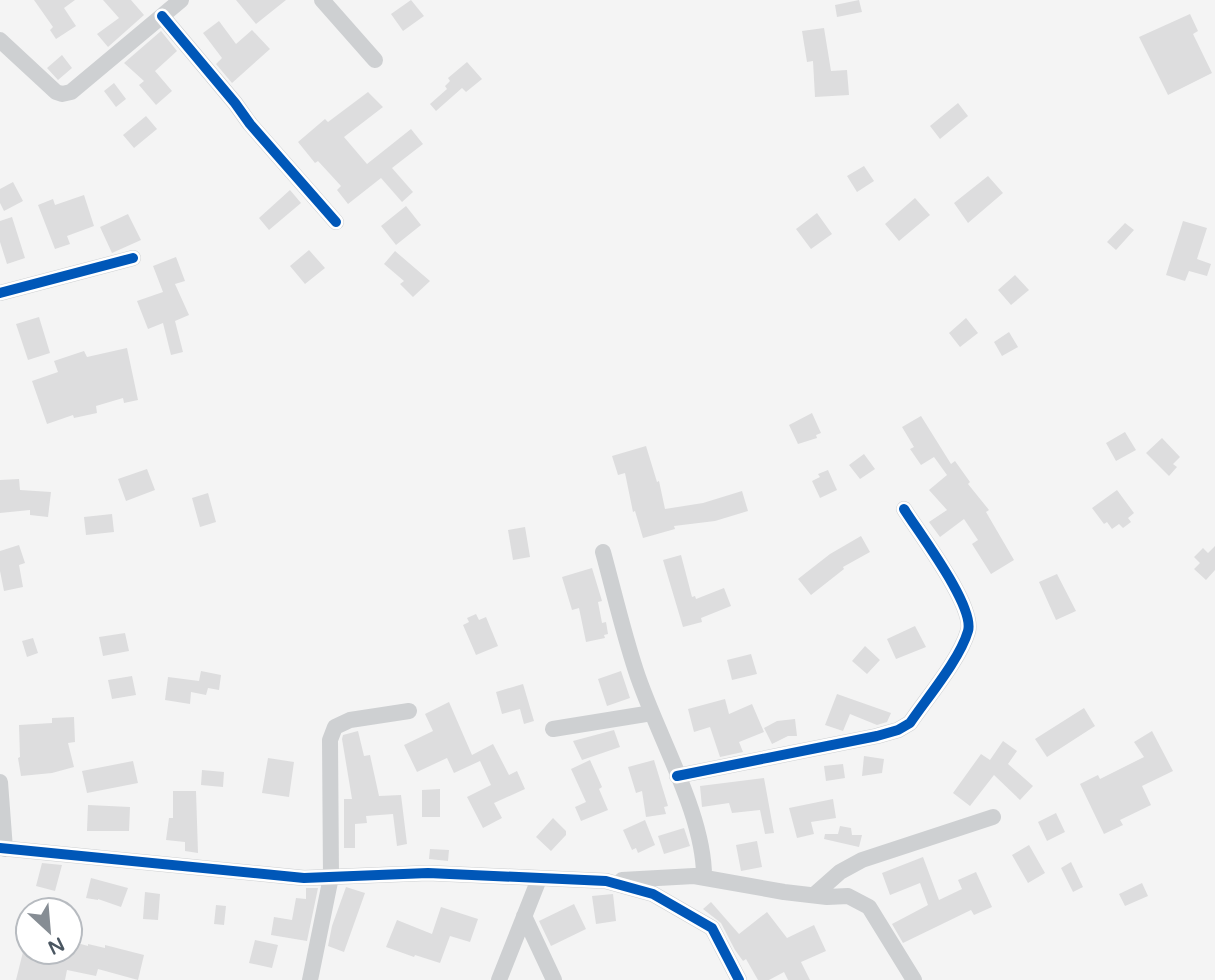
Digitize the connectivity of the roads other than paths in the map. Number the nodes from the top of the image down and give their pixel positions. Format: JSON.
{"nodes":[{"id":1,"x":181,"y":0,"type":"edge"},
{"id":2,"x":322,"y":0,"type":"edge"},
{"id":3,"x":162,"y":16,"type":"junction"},
{"id":4,"x":0,"y":40,"type":"edge"},
{"id":5,"x":375,"y":60,"type":"dead end"},
{"id":6,"x":336,"y":222,"type":"dead end"},
{"id":7,"x":133,"y":258,"type":"dead end"},
{"id":8,"x":0,"y":293,"type":"edge"},
{"id":9,"x":904,"y":509,"type":"dead end"},
{"id":10,"x":603,"y":552,"type":"dead end"},
{"id":11,"x":409,"y":711,"type":"dead end"},
{"id":12,"x":652,"y":713,"type":"junction"},
{"id":13,"x":553,"y":729,"type":"dead end"},
{"id":14,"x":677,"y":776,"type":"junction"},
{"id":15,"x":0,"y":782,"type":"edge"},
{"id":16,"x":993,"y":817,"type":"dead end"},
{"id":17,"x":2,"y":848,"type":"edge"},
{"id":18,"x":331,"y":877,"type":"junction"},
{"id":19,"x":704,"y":878,"type":"junction"},
{"id":20,"x":539,"y":879,"type":"junction"},
{"id":21,"x":606,"y":881,"type":"junction"},
{"id":22,"x":814,"y":895,"type":"junction"},
{"id":23,"x":524,"y":916,"type":"junction"},
{"id":24,"x":310,"y":980,"type":"edge"},
{"id":25,"x":499,"y":980,"type":"edge"},
{"id":26,"x":554,"y":980,"type":"edge"},
{"id":27,"x":739,"y":980,"type":"edge"},
{"id":28,"x":914,"y":980,"type":"edge"}],
"edges":[{"from":1,"to":3,"type":"street"},
{"from":2,"to":5,"type":"street"},
{"from":3,"to":4,"type":"street"},
{"from":3,"to":6,"type":"street"},
{"from":7,"to":8,"type":"street"},
{"from":9,"to":14,"type":"street"},
{"from":10,"to":12,"type":"street"},
{"from":11,"to":18,"type":"street"},
{"from":12,"to":13,"type":"street"},
{"from":12,"to":14,"type":"street"},
{"from":14,"to":19,"type":"street"},
{"from":15,"to":17,"type":"street"},
{"from":16,"to":22,"type":"street"},
{"from":17,"to":18,"type":"street"},
{"from":18,"to":20,"type":"street"},
{"from":18,"to":24,"type":"street"},
{"from":19,"to":21,"type":"street"},
{"from":19,"to":22,"type":"street"},
{"from":20,"to":21,"type":"street"},
{"from":20,"to":23,"type":"street"},
{"from":21,"to":27,"type":"street"},
{"from":22,"to":28,"type":"street"},
{"from":23,"to":25,"type":"street"},
{"from":23,"to":26,"type":"street"}]}
